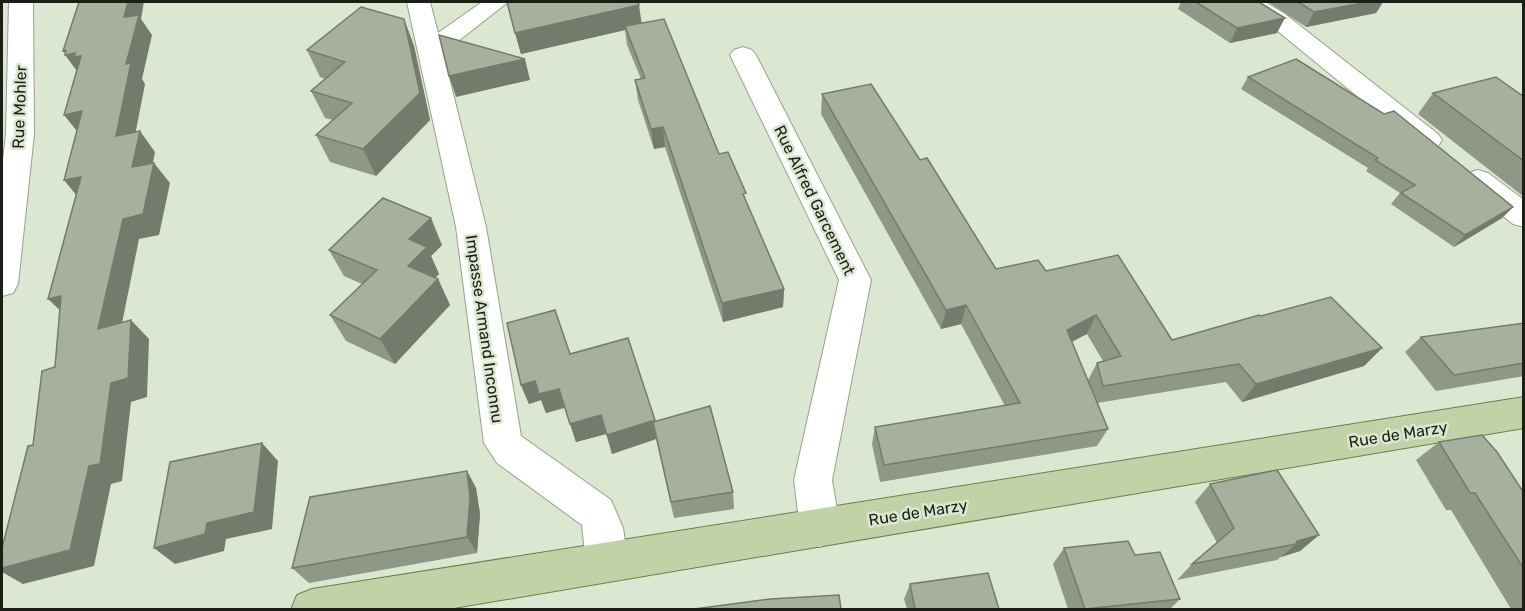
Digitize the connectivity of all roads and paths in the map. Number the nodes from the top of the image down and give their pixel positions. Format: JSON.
{"nodes":[{"id":1,"x":21,"y":2,"type":"edge"},
{"id":2,"x":419,"y":2,"type":"edge"},
{"id":3,"x":496,"y":2,"type":"edge"},
{"id":4,"x":1249,"y":2,"type":"edge"},
{"id":5,"x":430,"y":51,"type":"junction"},
{"id":6,"x":742,"y":55,"type":"dead end"},
{"id":7,"x":1524,"y":216,"type":"edge"},
{"id":8,"x":2,"y":284,"type":"edge"},
{"id":9,"x":1524,"y":412,"type":"edge"},
{"id":10,"x":820,"y":528,"type":"junction"},
{"id":11,"x":607,"y":562,"type":"junction"},
{"id":12,"x":312,"y":609,"type":"edge"}],
"edges":[{"from":1,"to":8,"type":"street","name":"Rue Mohler"},
{"from":2,"to":5,"type":"street","name":"Impasse Armand Inconnu"},
{"from":3,"to":5,"type":"street"},
{"from":4,"to":7,"type":"street"},
{"from":5,"to":11,"type":"street","name":"Impasse Armand Inconnu"},
{"from":6,"to":10,"type":"street","name":"Rue Alfred Garcement"},
{"from":9,"to":10,"type":"main road","name":"Rue de Marzy"},
{"from":10,"to":11,"type":"main road","name":"Rue de Marzy"},
{"from":11,"to":12,"type":"main road","name":"Rue de Marzy"}]}
